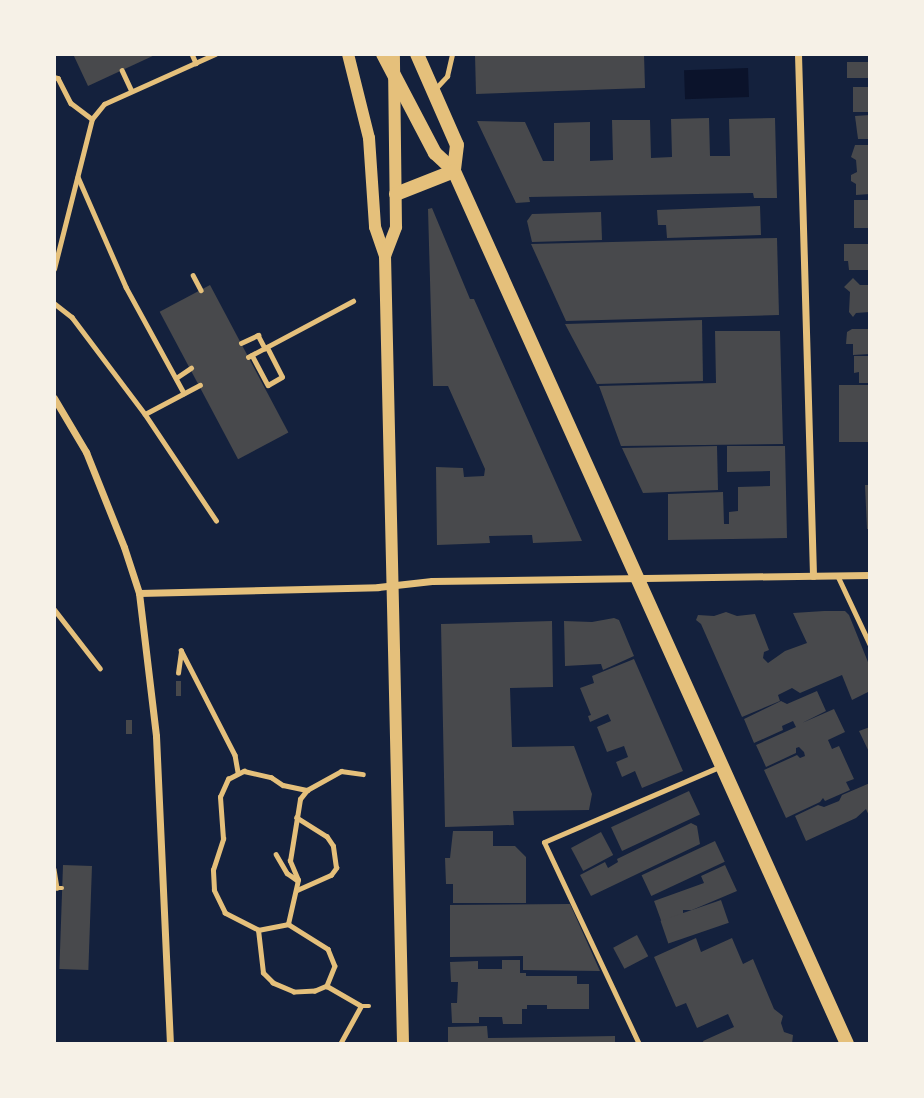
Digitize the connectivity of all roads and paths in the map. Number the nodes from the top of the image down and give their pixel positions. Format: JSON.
{"nodes":[{"id":1,"x":191,"y":54,"type":"edge"},
{"id":2,"x":215,"y":54,"type":"edge"},
{"id":3,"x":348,"y":54,"type":"edge"},
{"id":4,"x":383,"y":54,"type":"edge"},
{"id":5,"x":394,"y":54,"type":"edge"},
{"id":6,"x":416,"y":54,"type":"edge"},
{"id":7,"x":452,"y":54,"type":"edge"},
{"id":8,"x":798,"y":54,"type":"edge"},
{"id":9,"x":195,"y":63,"type":"junction"},
{"id":10,"x":122,"y":70,"type":"dead end"},
{"id":11,"x":393,"y":75,"type":"junction"},
{"id":12,"x":54,"y":77,"type":"edge"},
{"id":13,"x":132,"y":91,"type":"junction"},
{"id":14,"x":433,"y":91,"type":"junction"},
{"id":15,"x":92,"y":119,"type":"junction"},
{"id":16,"x":454,"y":171,"type":"junction"},
{"id":17,"x":78,"y":176,"type":"junction"},
{"id":18,"x":396,"y":194,"type":"junction"},
{"id":19,"x":385,"y":256,"type":"junction"},
{"id":20,"x":54,"y":269,"type":"edge"},
{"id":21,"x":193,"y":275,"type":"dead end"},
{"id":22,"x":201,"y":290,"type":"dead end"},
{"id":23,"x":353,"y":301,"type":"dead end"},
{"id":24,"x":54,"y":303,"type":"edge"},
{"id":25,"x":241,"y":343,"type":"dead end"},
{"id":26,"x":266,"y":348,"type":"junction"},
{"id":27,"x":191,"y":368,"type":"dead end"},
{"id":28,"x":176,"y":378,"type":"junction"},
{"id":29,"x":200,"y":385,"type":"dead end"},
{"id":30,"x":184,"y":393,"type":"junction"},
{"id":31,"x":54,"y":398,"type":"edge"},
{"id":32,"x":145,"y":414,"type":"junction"},
{"id":33,"x":216,"y":520,"type":"dead end"},
{"id":34,"x":837,"y":575,"type":"junction"},
{"id":35,"x":870,"y":575,"type":"edge"},
{"id":36,"x":813,"y":576,"type":"junction"},
{"id":37,"x":639,"y":578,"type":"junction"},
{"id":38,"x":392,"y":585,"type":"junction"},
{"id":39,"x":138,"y":593,"type":"junction"},
{"id":40,"x":54,"y":609,"type":"edge"},
{"id":41,"x":870,"y":645,"type":"edge"},
{"id":42,"x":100,"y":668,"type":"dead end"},
{"id":43,"x":178,"y":673,"type":"dead end"},
{"id":44,"x":723,"y":765,"type":"junction"},
{"id":45,"x":238,"y":772,"type":"junction"},
{"id":46,"x":363,"y":774,"type":"dead end"},
{"id":47,"x":307,"y":790,"type":"junction"},
{"id":48,"x":297,"y":818,"type":"junction"},
{"id":49,"x":276,"y":854,"type":"dead end"},
{"id":50,"x":54,"y":869,"type":"edge"},
{"id":51,"x":298,"y":880,"type":"junction"},
{"id":52,"x":62,"y":888,"type":"dead end"},
{"id":53,"x":297,"y":890,"type":"junction"},
{"id":54,"x":288,"y":924,"type":"junction"},
{"id":55,"x":258,"y":930,"type":"junction"},
{"id":56,"x":327,"y":986,"type":"junction"},
{"id":57,"x":361,"y":1006,"type":"junction"},
{"id":58,"x":369,"y":1006,"type":"dead end"},
{"id":59,"x":170,"y":1044,"type":"edge"},
{"id":60,"x":340,"y":1044,"type":"edge"},
{"id":61,"x":403,"y":1044,"type":"edge"},
{"id":62,"x":639,"y":1044,"type":"edge"},
{"id":63,"x":846,"y":1044,"type":"edge"}],
"edges":[{"from":1,"to":9,"type":"path"},
{"from":2,"to":9,"type":"path"},
{"from":3,"to":19,"type":"street"},
{"from":4,"to":11,"type":"main road"},
{"from":5,"to":11,"type":"street"},
{"from":6,"to":14,"type":"main road"},
{"from":7,"to":14,"type":"lane"},
{"from":8,"to":36,"type":"street"},
{"from":9,"to":13,"type":"path"},
{"from":10,"to":13,"type":"path"},
{"from":11,"to":16,"type":"main road"},
{"from":11,"to":18,"type":"street"},
{"from":12,"to":15,"type":"path"},
{"from":13,"to":15,"type":"path"},
{"from":14,"to":16,"type":"main road"},
{"from":15,"to":17,"type":"path"},
{"from":16,"to":18,"type":"main road"},
{"from":16,"to":37,"type":"main road"},
{"from":17,"to":20,"type":"path"},
{"from":17,"to":28,"type":"path"},
{"from":18,"to":19,"type":"street"},
{"from":19,"to":38,"type":"street"},
{"from":21,"to":22,"type":"path"},
{"from":23,"to":26,"type":"path"},
{"from":24,"to":32,"type":"path"},
{"from":25,"to":26,"type":"path"},
{"from":26,"to":26,"type":"path"},
{"from":27,"to":28,"type":"path"},
{"from":28,"to":30,"type":"path"},
{"from":29,"to":30,"type":"path"},
{"from":30,"to":32,"type":"path"},
{"from":31,"to":39,"type":"street"},
{"from":32,"to":33,"type":"path"},
{"from":34,"to":35,"type":"street"},
{"from":34,"to":36,"type":"street"},
{"from":34,"to":41,"type":"lane"},
{"from":36,"to":37,"type":"street"},
{"from":37,"to":38,"type":"street"},
{"from":37,"to":44,"type":"main road"},
{"from":38,"to":39,"type":"street"},
{"from":38,"to":61,"type":"street"},
{"from":39,"to":59,"type":"street"},
{"from":40,"to":42,"type":"path"},
{"from":43,"to":45,"type":"path"},
{"from":44,"to":62,"type":"lane"},
{"from":44,"to":63,"type":"main road"},
{"from":45,"to":47,"type":"path"},
{"from":45,"to":55,"type":"path"},
{"from":46,"to":47,"type":"path"},
{"from":47,"to":48,"type":"path"},
{"from":48,"to":51,"type":"path"},
{"from":48,"to":53,"type":"path"},
{"from":49,"to":51,"type":"path"},
{"from":50,"to":52,"type":"path"},
{"from":51,"to":53,"type":"path"},
{"from":53,"to":54,"type":"path"},
{"from":54,"to":55,"type":"path"},
{"from":54,"to":56,"type":"path"},
{"from":55,"to":56,"type":"path"},
{"from":56,"to":57,"type":"path"},
{"from":57,"to":58,"type":"path"},
{"from":57,"to":60,"type":"path"}]}
